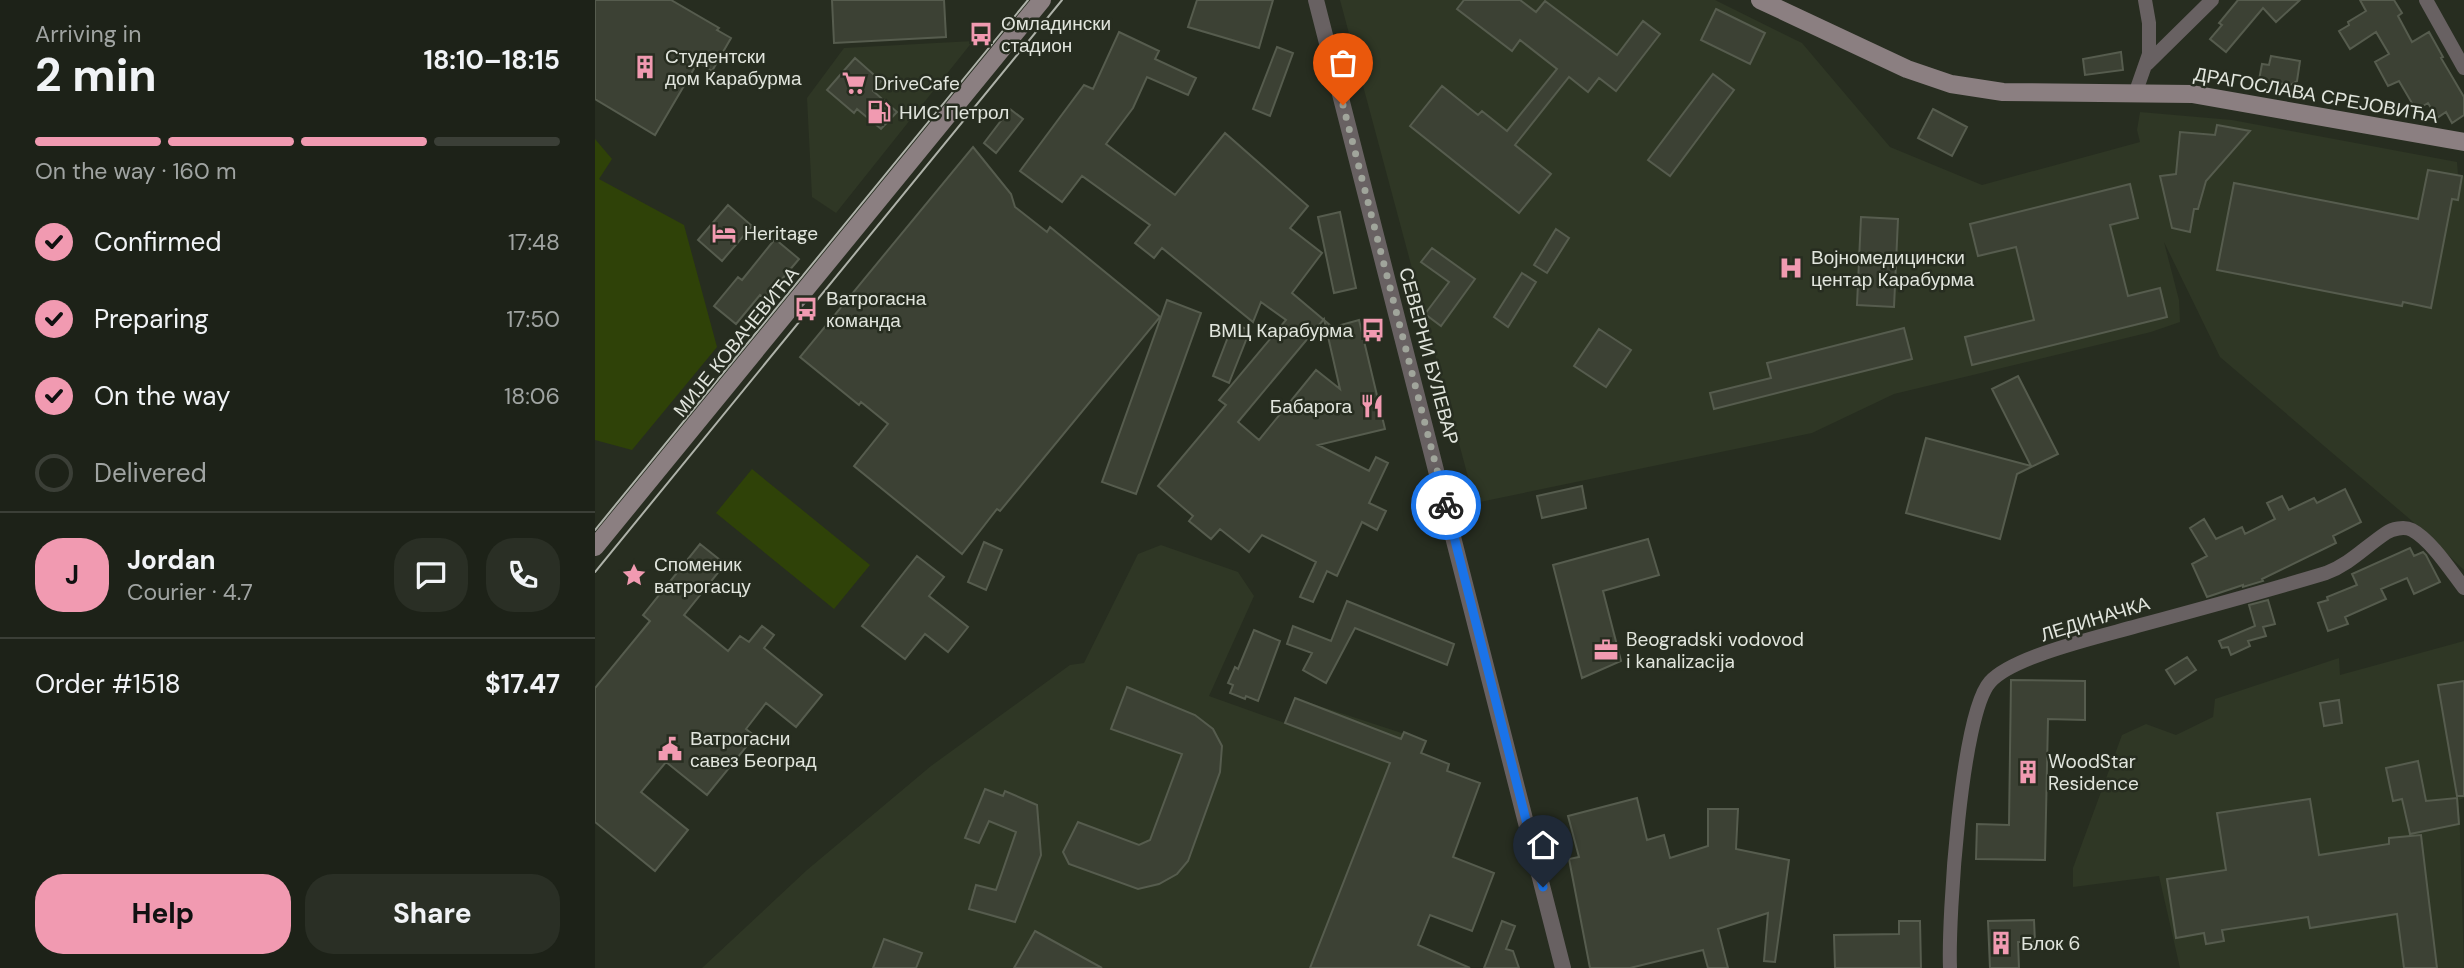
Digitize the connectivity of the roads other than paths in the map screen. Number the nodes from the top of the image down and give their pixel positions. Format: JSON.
{"nodes":[{"id":1,"x":1042,"y":0,"type":"edge"},
{"id":2,"x":1316,"y":0,"type":"edge"},
{"id":3,"x":1760,"y":0,"type":"edge"},
{"id":4,"x":2145,"y":0,"type":"edge"},
{"id":5,"x":2212,"y":0,"type":"edge"},
{"id":6,"x":2426,"y":0,"type":"edge"},
{"id":7,"x":2146,"y":65,"type":"junction"},
{"id":8,"x":2464,"y":68,"type":"edge"},
{"id":9,"x":2134,"y":94,"type":"junction"},
{"id":10,"x":2464,"y":142,"type":"edge"},
{"id":11,"x":595,"y":547,"type":"edge"},
{"id":12,"x":2464,"y":588,"type":"edge"},
{"id":13,"x":1563,"y":968,"type":"edge"},
{"id":14,"x":1950,"y":968,"type":"edge"}],
"edges":[{"from":1,"to":11,"type":"main road","name":"МИЈЕ КОВАЧЕВИЋА"},
{"from":2,"to":13,"type":"street","name":"СЕВЕРНИ БУЛЕВАР"},
{"from":3,"to":9,"type":"main road","name":"ДРАГОСЛАВА СРЕЈОВИЋА"},
{"from":4,"to":7,"type":"street"},
{"from":5,"to":7,"type":"street"},
{"from":6,"to":8,"type":"street"},
{"from":7,"to":9,"type":"street"},
{"from":9,"to":10,"type":"main road","name":"ДРАГОСЛАВА СРЕЈОВИЋА"},
{"from":12,"to":14,"type":"street","name":"ЛЕДИНАЧКА"}]}
